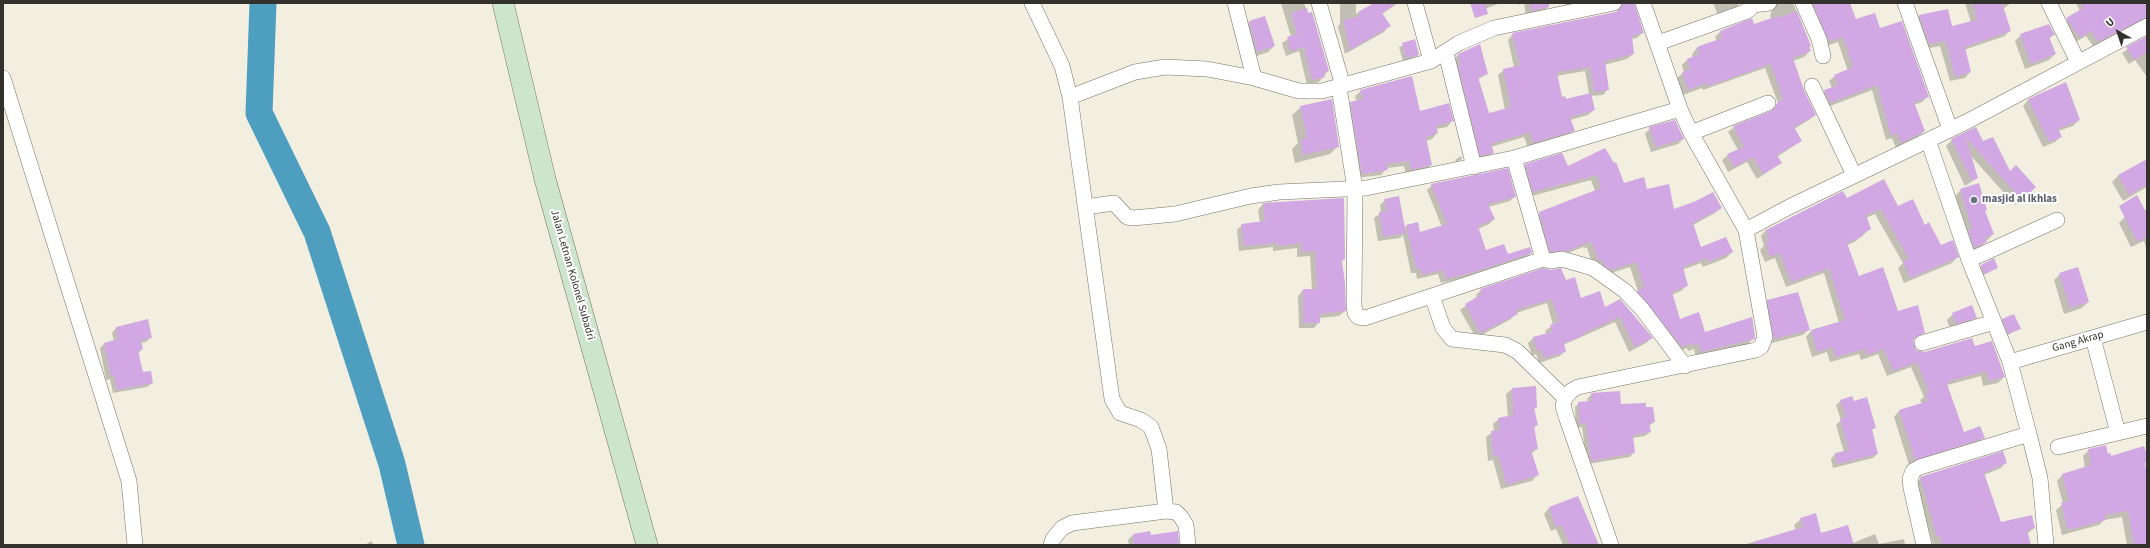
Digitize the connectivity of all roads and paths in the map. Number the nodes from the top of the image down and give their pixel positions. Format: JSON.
{"nodes":[{"id":1,"x":503,"y":3,"type":"edge"},
{"id":2,"x":1032,"y":3,"type":"edge"},
{"id":3,"x":1235,"y":3,"type":"edge"},
{"id":4,"x":1319,"y":3,"type":"edge"},
{"id":5,"x":1415,"y":3,"type":"edge"},
{"id":6,"x":1614,"y":3,"type":"edge"},
{"id":7,"x":1644,"y":3,"type":"edge"},
{"id":8,"x":1769,"y":3,"type":"edge"},
{"id":9,"x":1803,"y":3,"type":"edge"},
{"id":10,"x":1905,"y":3,"type":"edge"},
{"id":11,"x":2048,"y":3,"type":"edge"},
{"id":12,"x":1753,"y":4,"type":"edge"},
{"id":13,"x":2147,"y":26,"type":"edge"},
{"id":14,"x":1658,"y":43,"type":"junction"},
{"id":15,"x":1446,"y":53,"type":"junction"},
{"id":16,"x":1823,"y":56,"type":"dead end"},
{"id":17,"x":1431,"y":61,"type":"junction"},
{"id":18,"x":2078,"y":62,"type":"junction"},
{"id":19,"x":3,"y":78,"type":"edge"},
{"id":20,"x":1254,"y":78,"type":"junction"},
{"id":21,"x":1341,"y":86,"type":"junction"},
{"id":22,"x":1812,"y":86,"type":"dead end"},
{"id":23,"x":1070,"y":97,"type":"junction"},
{"id":24,"x":1768,"y":104,"type":"dead end"},
{"id":25,"x":1680,"y":109,"type":"junction"},
{"id":26,"x":1950,"y":129,"type":"junction"},
{"id":27,"x":1691,"y":133,"type":"junction"},
{"id":28,"x":1928,"y":140,"type":"junction"},
{"id":29,"x":1514,"y":158,"type":"junction"},
{"id":30,"x":1474,"y":167,"type":"junction"},
{"id":31,"x":1854,"y":175,"type":"junction"},
{"id":32,"x":1355,"y":189,"type":"junction"},
{"id":33,"x":1085,"y":207,"type":"junction"},
{"id":34,"x":2058,"y":220,"type":"dead end"},
{"id":35,"x":1746,"y":230,"type":"junction"},
{"id":36,"x":1543,"y":260,"type":"junction"},
{"id":37,"x":1969,"y":260,"type":"junction"},
{"id":38,"x":1432,"y":296,"type":"junction"},
{"id":39,"x":1994,"y":322,"type":"junction"},
{"id":40,"x":2147,"y":322,"type":"edge"},
{"id":41,"x":2093,"y":338,"type":"junction"},
{"id":42,"x":1922,"y":343,"type":"dead end"},
{"id":43,"x":2010,"y":362,"type":"junction"},
{"id":44,"x":1685,"y":366,"type":"junction"},
{"id":45,"x":1565,"y":398,"type":"junction"},
{"id":46,"x":2147,"y":426,"type":"edge"},
{"id":47,"x":2118,"y":432,"type":"junction"},
{"id":48,"x":2029,"y":434,"type":"junction"},
{"id":49,"x":2058,"y":447,"type":"dead end"},
{"id":50,"x":1166,"y":511,"type":"junction"},
{"id":51,"x":135,"y":545,"type":"edge"},
{"id":52,"x":647,"y":545,"type":"edge"},
{"id":53,"x":1051,"y":545,"type":"edge"},
{"id":54,"x":1188,"y":545,"type":"edge"},
{"id":55,"x":1611,"y":545,"type":"edge"},
{"id":56,"x":1924,"y":545,"type":"edge"},
{"id":57,"x":2046,"y":545,"type":"edge"}],
"edges":[{"from":1,"to":52,"type":"main road","name":"Jalan Letnan Kolonel Subadri"},
{"from":2,"to":23,"type":"street"},
{"from":3,"to":20,"type":"street"},
{"from":4,"to":21,"type":"street"},
{"from":5,"to":17,"type":"street"},
{"from":6,"to":15,"type":"street"},
{"from":7,"to":14,"type":"street"},
{"from":8,"to":12,"type":"street"},
{"from":9,"to":16,"type":"street"},
{"from":10,"to":26,"type":"street"},
{"from":11,"to":18,"type":"street"},
{"from":12,"to":14,"type":"street"},
{"from":13,"to":18,"type":"street"},
{"from":14,"to":25,"type":"street"},
{"from":15,"to":17,"type":"street"},
{"from":15,"to":30,"type":"street"},
{"from":17,"to":21,"type":"street"},
{"from":18,"to":26,"type":"street"},
{"from":19,"to":51,"type":"street"},
{"from":20,"to":21,"type":"street"},
{"from":20,"to":23,"type":"street"},
{"from":21,"to":32,"type":"street"},
{"from":22,"to":31,"type":"street"},
{"from":23,"to":33,"type":"street"},
{"from":24,"to":27,"type":"street"},
{"from":25,"to":27,"type":"street"},
{"from":25,"to":29,"type":"street"},
{"from":26,"to":28,"type":"street"},
{"from":27,"to":35,"type":"street"},
{"from":28,"to":31,"type":"street"},
{"from":28,"to":37,"type":"street"},
{"from":29,"to":30,"type":"street"},
{"from":29,"to":36,"type":"street"},
{"from":30,"to":32,"type":"street"},
{"from":31,"to":35,"type":"street"},
{"from":32,"to":33,"type":"street"},
{"from":32,"to":38,"type":"street"},
{"from":33,"to":50,"type":"street"},
{"from":34,"to":37,"type":"street"},
{"from":35,"to":44,"type":"street"},
{"from":36,"to":38,"type":"street"},
{"from":36,"to":44,"type":"street"},
{"from":37,"to":39,"type":"street"},
{"from":38,"to":45,"type":"street"},
{"from":39,"to":42,"type":"street"},
{"from":39,"to":43,"type":"street"},
{"from":40,"to":41,"type":"street","name":"Gang Akrap"},
{"from":41,"to":43,"type":"street","name":"Gang Akrap"},
{"from":41,"to":47,"type":"street"},
{"from":43,"to":48,"type":"street"},
{"from":44,"to":45,"type":"street"},
{"from":45,"to":55,"type":"street"},
{"from":46,"to":47,"type":"street"},
{"from":47,"to":49,"type":"street"},
{"from":48,"to":56,"type":"street"},
{"from":48,"to":57,"type":"street"},
{"from":50,"to":53,"type":"street"},
{"from":50,"to":54,"type":"street"}]}
